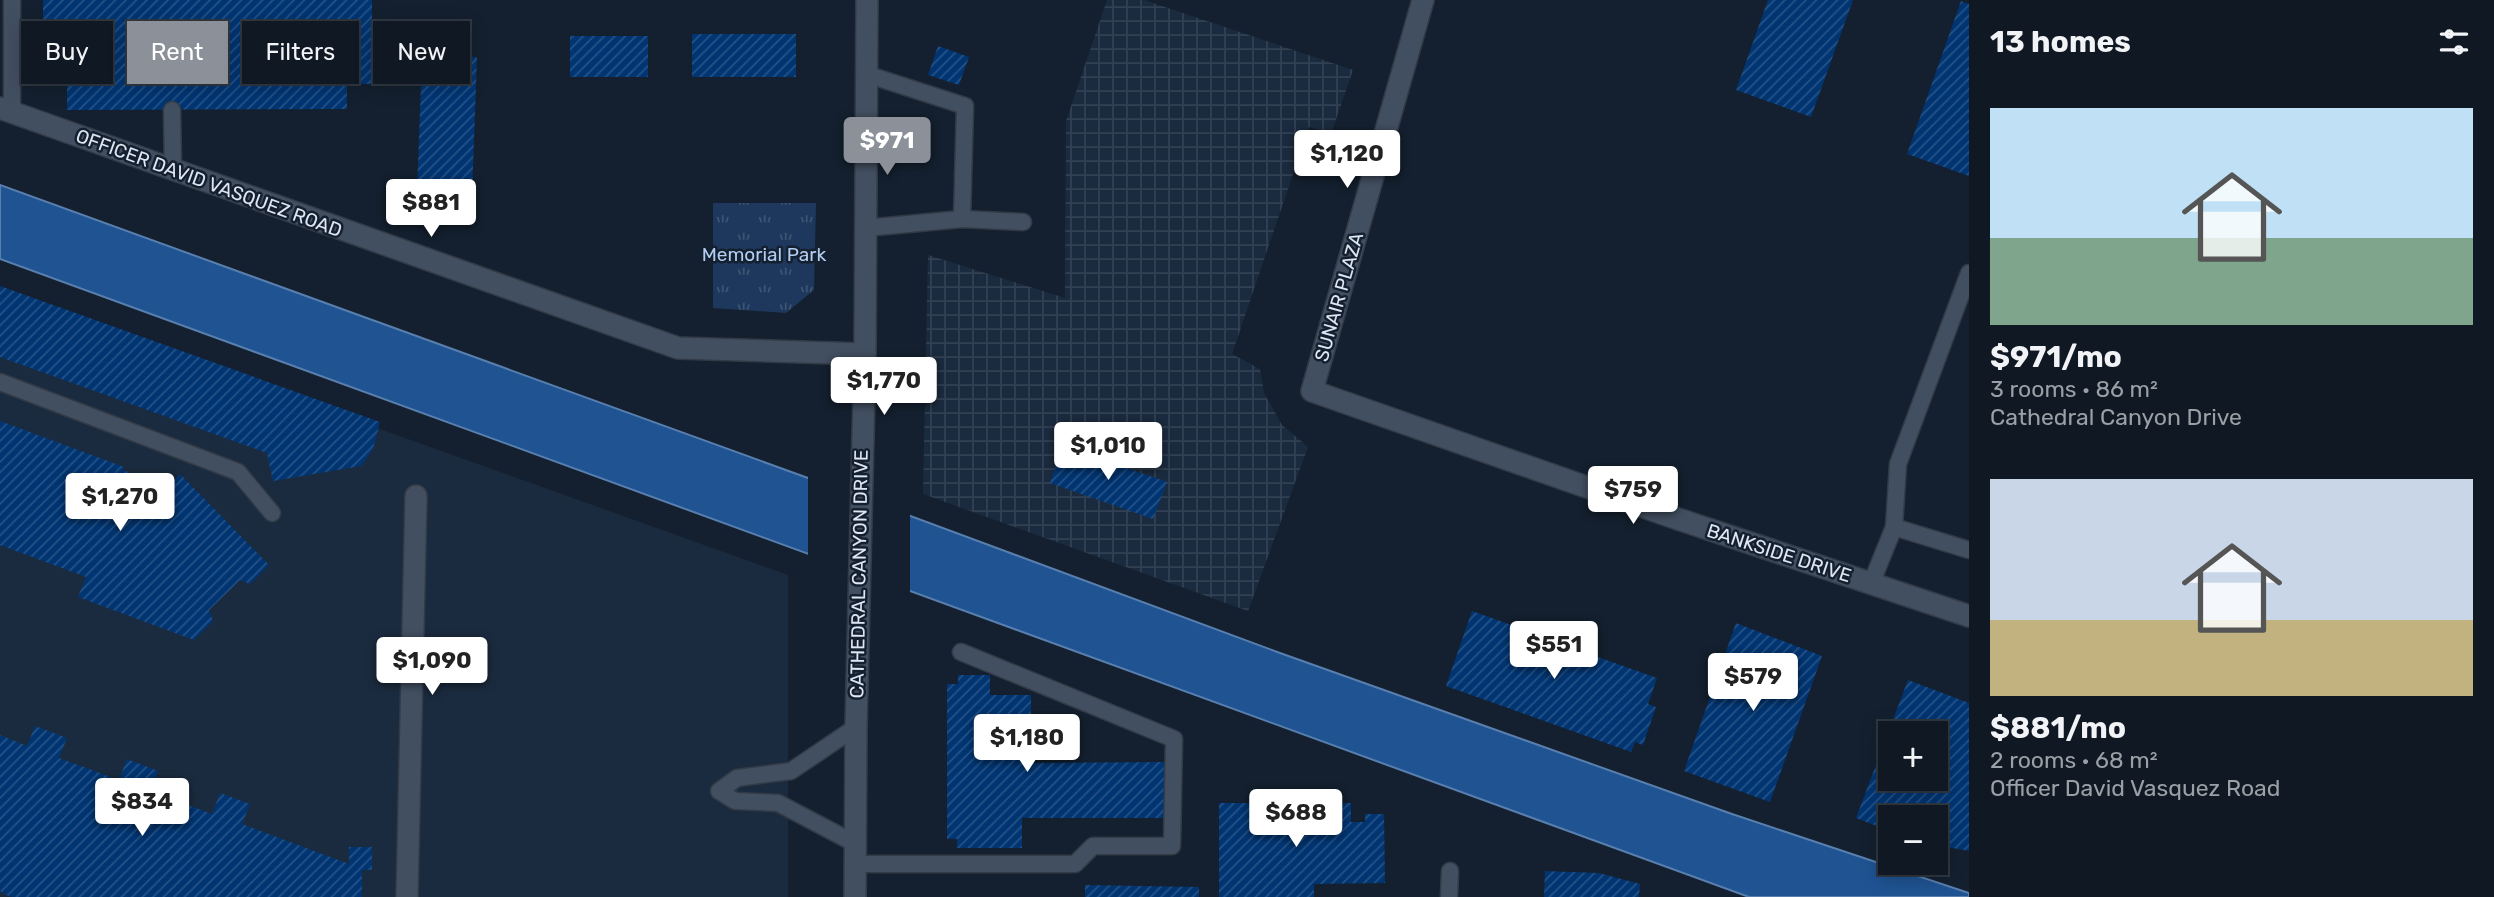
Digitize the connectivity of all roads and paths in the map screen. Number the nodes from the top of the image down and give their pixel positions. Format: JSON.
{"nodes":[{"id":1,"x":867,"y":0,"type":"edge"},
{"id":2,"x":1423,"y":0,"type":"edge"},
{"id":3,"x":8,"y":6,"type":"edge"},
{"id":4,"x":866,"y":74,"type":"junction"},
{"id":5,"x":6,"y":110,"type":"edge"},
{"id":6,"x":173,"y":110,"type":"dead end"},
{"id":7,"x":173,"y":170,"type":"junction"},
{"id":8,"x":962,"y":219,"type":"junction"},
{"id":9,"x":1023,"y":222,"type":"dead end"},
{"id":10,"x":865,"y":228,"type":"junction"},
{"id":11,"x":1969,"y":273,"type":"edge"},
{"id":12,"x":864,"y":354,"type":"junction"},
{"id":13,"x":0,"y":382,"type":"edge"},
{"id":14,"x":1312,"y":391,"type":"joint"},
{"id":15,"x":416,"y":496,"type":"dead end"},
{"id":16,"x":272,"y":513,"type":"dead end"},
{"id":17,"x":1894,"y":527,"type":"junction"},
{"id":18,"x":1969,"y":550,"type":"edge"},
{"id":19,"x":1871,"y":584,"type":"junction"},
{"id":20,"x":1969,"y":616,"type":"edge"},
{"id":21,"x":961,"y":653,"type":"dead end"},
{"id":22,"x":856,"y":727,"type":"junction"},
{"id":23,"x":856,"y":854,"type":"junction"},
{"id":24,"x":1450,"y":870,"type":"dead end"},
{"id":25,"x":407,"y":897,"type":"edge"},
{"id":26,"x":855,"y":897,"type":"edge"},
{"id":27,"x":1448,"y":897,"type":"edge"}],
"edges":[{"from":1,"to":4,"type":"street","name":"CATHEDRAL CANYON DRIVE"},
{"from":2,"to":14,"type":"street","name":"SUNAIR PLAZA"},
{"from":3,"to":5,"type":"lane"},
{"from":4,"to":8,"type":"lane"},
{"from":4,"to":10,"type":"street","name":"CATHEDRAL CANYON DRIVE"},
{"from":5,"to":7,"type":"street","name":"OFFICER DAVID VASQUEZ ROAD"},
{"from":6,"to":7,"type":"lane"},
{"from":7,"to":12,"type":"street","name":"OFFICER DAVID VASQUEZ ROAD"},
{"from":8,"to":9,"type":"lane"},
{"from":8,"to":10,"type":"lane"},
{"from":10,"to":12,"type":"street","name":"CATHEDRAL CANYON DRIVE"},
{"from":11,"to":17,"type":"lane"},
{"from":12,"to":22,"type":"street","name":"CATHEDRAL CANYON DRIVE"},
{"from":13,"to":16,"type":"lane"},
{"from":14,"to":19,"type":"street","name":"BANKSIDE DRIVE"},
{"from":15,"to":25,"type":"street"},
{"from":17,"to":18,"type":"lane"},
{"from":17,"to":19,"type":"lane"},
{"from":19,"to":20,"type":"street","name":"BANKSIDE DRIVE"},
{"from":21,"to":23,"type":"lane"},
{"from":22,"to":23,"type":"street","name":"CATHEDRAL CANYON DRIVE"},
{"from":22,"to":23,"type":"lane"},
{"from":23,"to":26,"type":"street","name":"CATHEDRAL CANYON DRIVE"},
{"from":24,"to":27,"type":"lane"}]}
